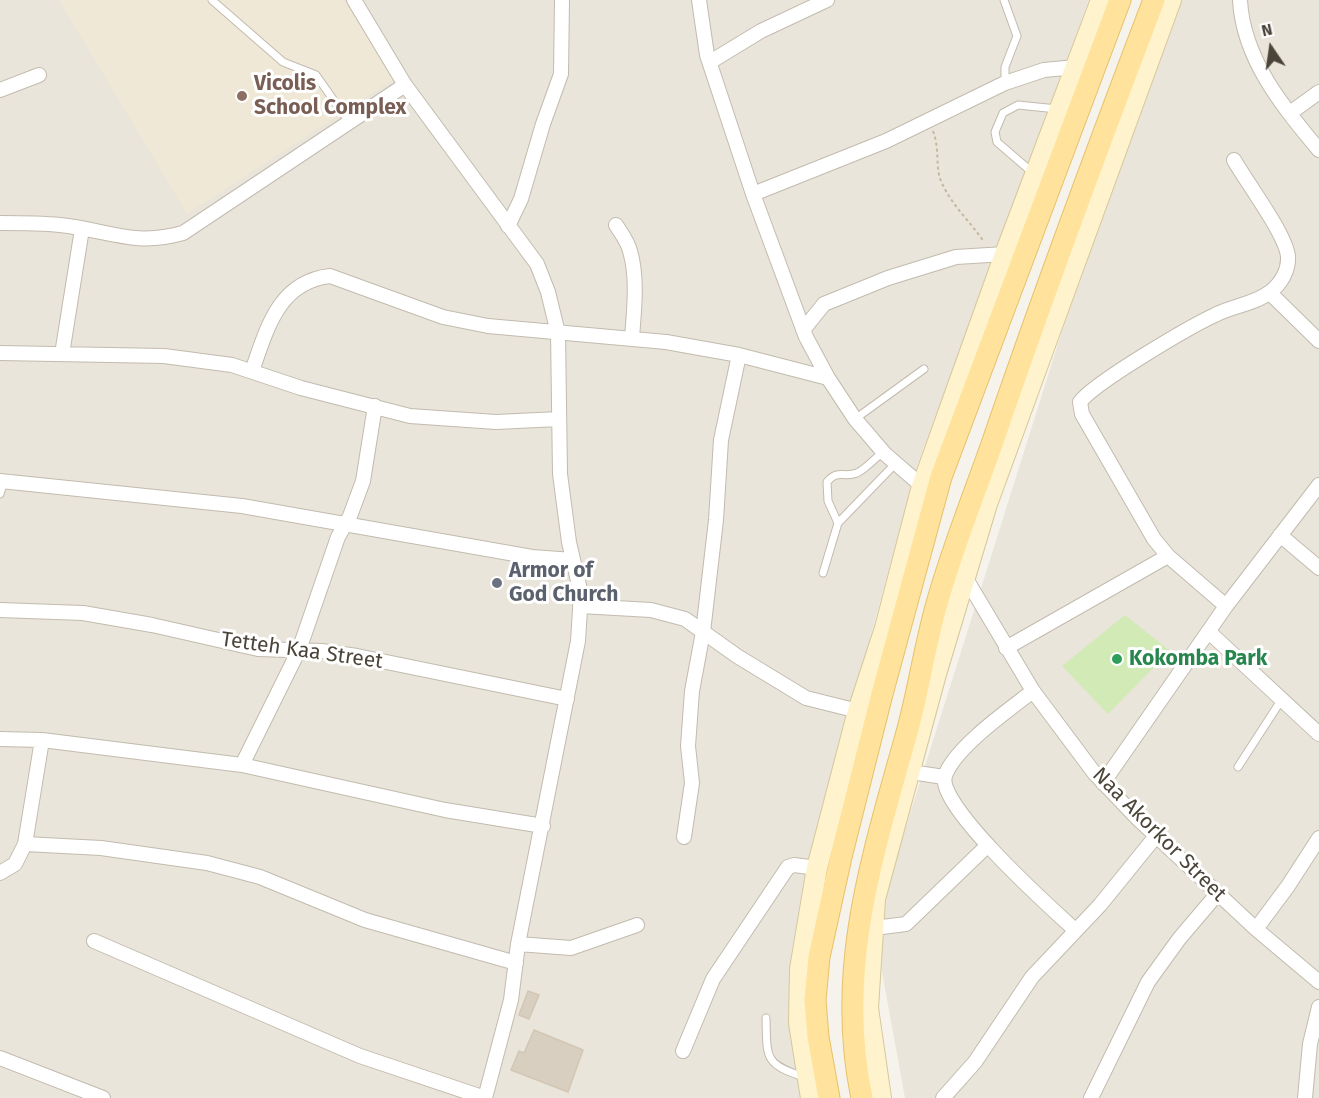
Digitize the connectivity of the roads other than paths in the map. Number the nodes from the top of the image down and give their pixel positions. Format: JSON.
{"nodes":[{"id":1,"x":212,"y":0,"type":"edge"},
{"id":2,"x":562,"y":0,"type":"edge"},
{"id":3,"x":699,"y":0,"type":"edge"},
{"id":4,"x":827,"y":0,"type":"edge"},
{"id":5,"x":1004,"y":0,"type":"edge"},
{"id":6,"x":1101,"y":0,"type":"edge"},
{"id":7,"x":1120,"y":0,"type":"edge"},
{"id":8,"x":1154,"y":0,"type":"edge"},
{"id":9,"x":1171,"y":0,"type":"edge"},
{"id":10,"x":1240,"y":0,"type":"edge"},
{"id":11,"x":359,"y":2,"type":"edge"},
{"id":12,"x":710,"y":62,"type":"junction"},
{"id":13,"x":1076,"y":67,"type":"junction"},
{"id":14,"x":39,"y":75,"type":"dead end"},
{"id":15,"x":1005,"y":83,"type":"junction"},
{"id":16,"x":405,"y":85,"type":"junction"},
{"id":17,"x":0,"y":90,"type":"edge"},
{"id":18,"x":1319,"y":92,"type":"edge"},
{"id":19,"x":1060,"y":109,"type":"junction"},
{"id":20,"x":1290,"y":113,"type":"junction"},
{"id":21,"x":349,"y":122,"type":"junction"},
{"id":22,"x":1319,"y":150,"type":"edge"},
{"id":23,"x":1234,"y":160,"type":"dead end"},
{"id":24,"x":1035,"y":175,"type":"junction"},
{"id":25,"x":753,"y":194,"type":"junction"},
{"id":26,"x":0,"y":223,"type":"edge"},
{"id":27,"x":616,"y":225,"type":"dead end"},
{"id":28,"x":508,"y":226,"type":"junction"},
{"id":29,"x":82,"y":230,"type":"junction"},
{"id":30,"x":1030,"y":235,"type":"junction"},
{"id":31,"x":1061,"y":245,"type":"junction"},
{"id":32,"x":1005,"y":254,"type":"junction"},
{"id":33,"x":1270,"y":293,"type":"junction"},
{"id":34,"x":987,"y":329,"type":"junction"},
{"id":35,"x":803,"y":330,"type":"junction"},
{"id":36,"x":558,"y":333,"type":"junction"},
{"id":37,"x":632,"y":338,"type":"junction"},
{"id":38,"x":1319,"y":341,"type":"edge"},
{"id":39,"x":0,"y":353,"type":"edge"},
{"id":40,"x":62,"y":354,"type":"junction"},
{"id":41,"x":738,"y":355,"type":"junction"},
{"id":42,"x":924,"y":369,"type":"dead end"},
{"id":43,"x":252,"y":371,"type":"junction"},
{"id":44,"x":828,"y":378,"type":"junction"},
{"id":45,"x":375,"y":406,"type":"junction"},
{"id":46,"x":559,"y":418,"type":"junction"},
{"id":47,"x":855,"y":419,"type":"junction"},
{"id":48,"x":996,"y":431,"type":"junction"},
{"id":49,"x":883,"y":452,"type":"junction"},
{"id":50,"x":896,"y":464,"type":"junction"},
{"id":51,"x":1001,"y":466,"type":"junction"},
{"id":52,"x":1319,"y":485,"type":"edge"},
{"id":53,"x":1,"y":486,"type":"edge"},
{"id":54,"x":922,"y":486,"type":"junction"},
{"id":55,"x":838,"y":523,"type":"junction"},
{"id":56,"x":346,"y":524,"type":"junction"},
{"id":57,"x":1280,"y":535,"type":"junction"},
{"id":58,"x":1168,"y":556,"type":"junction"},
{"id":59,"x":573,"y":560,"type":"junction"},
{"id":60,"x":1319,"y":568,"type":"edge"},
{"id":61,"x":823,"y":573,"type":"dead end"},
{"id":62,"x":965,"y":577,"type":"junction"},
{"id":63,"x":580,"y":606,"type":"junction"},
{"id":64,"x":1226,"y":606,"type":"junction"},
{"id":65,"x":0,"y":610,"type":"edge"},
{"id":66,"x":703,"y":632,"type":"junction"},
{"id":67,"x":1209,"y":632,"type":"junction"},
{"id":68,"x":1006,"y":648,"type":"junction"},
{"id":69,"x":299,"y":650,"type":"junction"},
{"id":70,"x":1034,"y":691,"type":"junction"},
{"id":71,"x":567,"y":699,"type":"junction"},
{"id":72,"x":1282,"y":699,"type":"junction"},
{"id":73,"x":929,"y":710,"type":"junction"},
{"id":74,"x":858,"y":711,"type":"junction"},
{"id":75,"x":1319,"y":734,"type":"edge"},
{"id":76,"x":906,"y":735,"type":"junction"},
{"id":77,"x":0,"y":739,"type":"edge"},
{"id":78,"x":42,"y":740,"type":"junction"},
{"id":79,"x":242,"y":765,"type":"junction"},
{"id":80,"x":1238,"y":767,"type":"dead end"},
{"id":81,"x":911,"y":772,"type":"junction"},
{"id":82,"x":944,"y":777,"type":"junction"},
{"id":83,"x":1104,"y":783,"type":"junction"},
{"id":84,"x":543,"y":826,"type":"junction"},
{"id":85,"x":1156,"y":836,"type":"junction"},
{"id":86,"x":684,"y":837,"type":"dead end"},
{"id":87,"x":1319,"y":838,"type":"edge"},
{"id":88,"x":25,"y":844,"type":"junction"},
{"id":89,"x":988,"y":845,"type":"junction"},
{"id":90,"x":841,"y":857,"type":"junction"},
{"id":91,"x":871,"y":867,"type":"junction"},
{"id":92,"x":817,"y":868,"type":"junction"},
{"id":93,"x":0,"y":873,"type":"edge"},
{"id":94,"x":1218,"y":893,"type":"junction"},
{"id":95,"x":637,"y":925,"type":"dead end"},
{"id":96,"x":874,"y":928,"type":"junction"},
{"id":97,"x":1256,"y":929,"type":"junction"},
{"id":98,"x":1075,"y":930,"type":"junction"},
{"id":99,"x":94,"y":941,"type":"dead end"},
{"id":100,"x":518,"y":945,"type":"junction"},
{"id":101,"x":516,"y":963,"type":"junction"},
{"id":102,"x":1319,"y":982,"type":"edge"},
{"id":103,"x":1319,"y":1006,"type":"edge"},
{"id":104,"x":766,"y":1018,"type":"dead end"},
{"id":105,"x":683,"y":1052,"type":"dead end"},
{"id":106,"x":2,"y":1062,"type":"edge"},
{"id":107,"x":807,"y":1078,"type":"junction"},
{"id":108,"x":103,"y":1098,"type":"edge"},
{"id":109,"x":485,"y":1098,"type":"edge"},
{"id":110,"x":811,"y":1098,"type":"edge"},
{"id":111,"x":829,"y":1098,"type":"edge"},
{"id":112,"x":862,"y":1098,"type":"edge"},
{"id":113,"x":881,"y":1098,"type":"edge"},
{"id":114,"x":943,"y":1098,"type":"edge"},
{"id":115,"x":1091,"y":1098,"type":"edge"},
{"id":116,"x":1305,"y":1098,"type":"edge"}],
"edges":[{"from":1,"to":21,"type":"lane"},
{"from":2,"to":28,"type":"street"},
{"from":3,"to":12,"type":"street"},
{"from":4,"to":12,"type":"street"},
{"from":5,"to":15,"type":"lane"},
{"from":6,"to":13,"type":"street"},
{"from":7,"to":30,"type":"main road"},
{"from":8,"to":31,"type":"main road"},
{"from":9,"to":51,"type":"street"},
{"from":10,"to":20,"type":"street"},
{"from":11,"to":16,"type":"street"},
{"from":12,"to":25,"type":"street"},
{"from":13,"to":15,"type":"street"},
{"from":13,"to":19,"type":"street"},
{"from":14,"to":17,"type":"street"},
{"from":15,"to":25,"type":"street"},
{"from":16,"to":21,"type":"street"},
{"from":16,"to":28,"type":"street"},
{"from":18,"to":20,"type":"street"},
{"from":19,"to":24,"type":"street"},
{"from":19,"to":24,"type":"lane"},
{"from":20,"to":22,"type":"street"},
{"from":21,"to":29,"type":"street"},
{"from":23,"to":33,"type":"street"},
{"from":24,"to":32,"type":"street"},
{"from":25,"to":35,"type":"street"},
{"from":26,"to":29,"type":"street"},
{"from":27,"to":37,"type":"street"},
{"from":28,"to":36,"type":"street"},
{"from":29,"to":40,"type":"street"},
{"from":30,"to":31,"type":"main road"},
{"from":30,"to":34,"type":"main road"},
{"from":31,"to":48,"type":"main road"},
{"from":32,"to":34,"type":"street"},
{"from":32,"to":35,"type":"street"},
{"from":33,"to":38,"type":"street"},
{"from":33,"to":58,"type":"street"},
{"from":34,"to":54,"type":"street"},
{"from":34,"to":90,"type":"main road"},
{"from":35,"to":44,"type":"street"},
{"from":36,"to":37,"type":"street"},
{"from":36,"to":43,"type":"street"},
{"from":36,"to":46,"type":"street"},
{"from":37,"to":41,"type":"street"},
{"from":39,"to":40,"type":"street"},
{"from":40,"to":43,"type":"street"},
{"from":41,"to":44,"type":"street"},
{"from":41,"to":66,"type":"street"},
{"from":42,"to":47,"type":"lane"},
{"from":43,"to":45,"type":"street"},
{"from":44,"to":47,"type":"street"},
{"from":45,"to":46,"type":"street"},
{"from":45,"to":56,"type":"street"},
{"from":46,"to":59,"type":"street"},
{"from":47,"to":49,"type":"street"},
{"from":48,"to":51,"type":"main road"},
{"from":48,"to":76,"type":"main road"},
{"from":49,"to":50,"type":"street"},
{"from":49,"to":55,"type":"lane"},
{"from":50,"to":54,"type":"street"},
{"from":50,"to":55,"type":"lane"},
{"from":51,"to":62,"type":"street"},
{"from":52,"to":57,"type":"street"},
{"from":53,"to":56,"type":"street"},
{"from":54,"to":74,"type":"street"},
{"from":55,"to":61,"type":"lane"},
{"from":56,"to":59,"type":"street"},
{"from":56,"to":69,"type":"street"},
{"from":57,"to":60,"type":"street"},
{"from":57,"to":64,"type":"street"},
{"from":58,"to":64,"type":"street"},
{"from":58,"to":68,"type":"street"},
{"from":59,"to":63,"type":"street"},
{"from":62,"to":68,"type":"street","name":"Naa Akorkor Street"},
{"from":62,"to":73,"type":"street"},
{"from":63,"to":66,"type":"street"},
{"from":63,"to":71,"type":"street"},
{"from":64,"to":67,"type":"street"},
{"from":65,"to":69,"type":"street","name":"Tetteh Kaa Street"},
{"from":66,"to":74,"type":"street"},
{"from":66,"to":86,"type":"street"},
{"from":67,"to":72,"type":"street"},
{"from":67,"to":83,"type":"street"},
{"from":68,"to":70,"type":"street","name":"Naa Akorkor Street"},
{"from":69,"to":71,"type":"street","name":"Tetteh Kaa Street"},
{"from":69,"to":79,"type":"street"},
{"from":70,"to":82,"type":"street"},
{"from":70,"to":83,"type":"street","name":"Naa Akorkor Street"},
{"from":71,"to":84,"type":"street"},
{"from":72,"to":75,"type":"street"},
{"from":72,"to":80,"type":"lane"},
{"from":73,"to":76,"type":"main road"},
{"from":73,"to":81,"type":"street"},
{"from":74,"to":92,"type":"street"},
{"from":76,"to":91,"type":"main road"},
{"from":77,"to":78,"type":"street"},
{"from":78,"to":79,"type":"street"},
{"from":78,"to":88,"type":"street"},
{"from":79,"to":84,"type":"street"},
{"from":81,"to":82,"type":"street"},
{"from":81,"to":96,"type":"street"},
{"from":82,"to":89,"type":"street"},
{"from":83,"to":85,"type":"street","name":"Naa Akorkor Street"},
{"from":84,"to":100,"type":"street"},
{"from":85,"to":94,"type":"street","name":"Naa Akorkor Street"},
{"from":85,"to":98,"type":"street"},
{"from":87,"to":97,"type":"street"},
{"from":88,"to":93,"type":"street"},
{"from":88,"to":101,"type":"street"},
{"from":89,"to":96,"type":"street"},
{"from":89,"to":98,"type":"street"},
{"from":90,"to":91,"type":"main road"},
{"from":90,"to":111,"type":"main road"},
{"from":91,"to":112,"type":"main road"},
{"from":92,"to":105,"type":"street"},
{"from":92,"to":107,"type":"street"},
{"from":94,"to":97,"type":"street","name":"Naa Akorkor Street"},
{"from":94,"to":115,"type":"street"},
{"from":95,"to":100,"type":"street"},
{"from":96,"to":113,"type":"street"},
{"from":97,"to":102,"type":"street","name":"Naa Akorkor Street"},
{"from":98,"to":114,"type":"street"},
{"from":99,"to":109,"type":"street"},
{"from":100,"to":101,"type":"street"},
{"from":101,"to":109,"type":"street"},
{"from":103,"to":116,"type":"street"},
{"from":104,"to":107,"type":"lane"},
{"from":106,"to":108,"type":"street"},
{"from":107,"to":110,"type":"street"}]}
